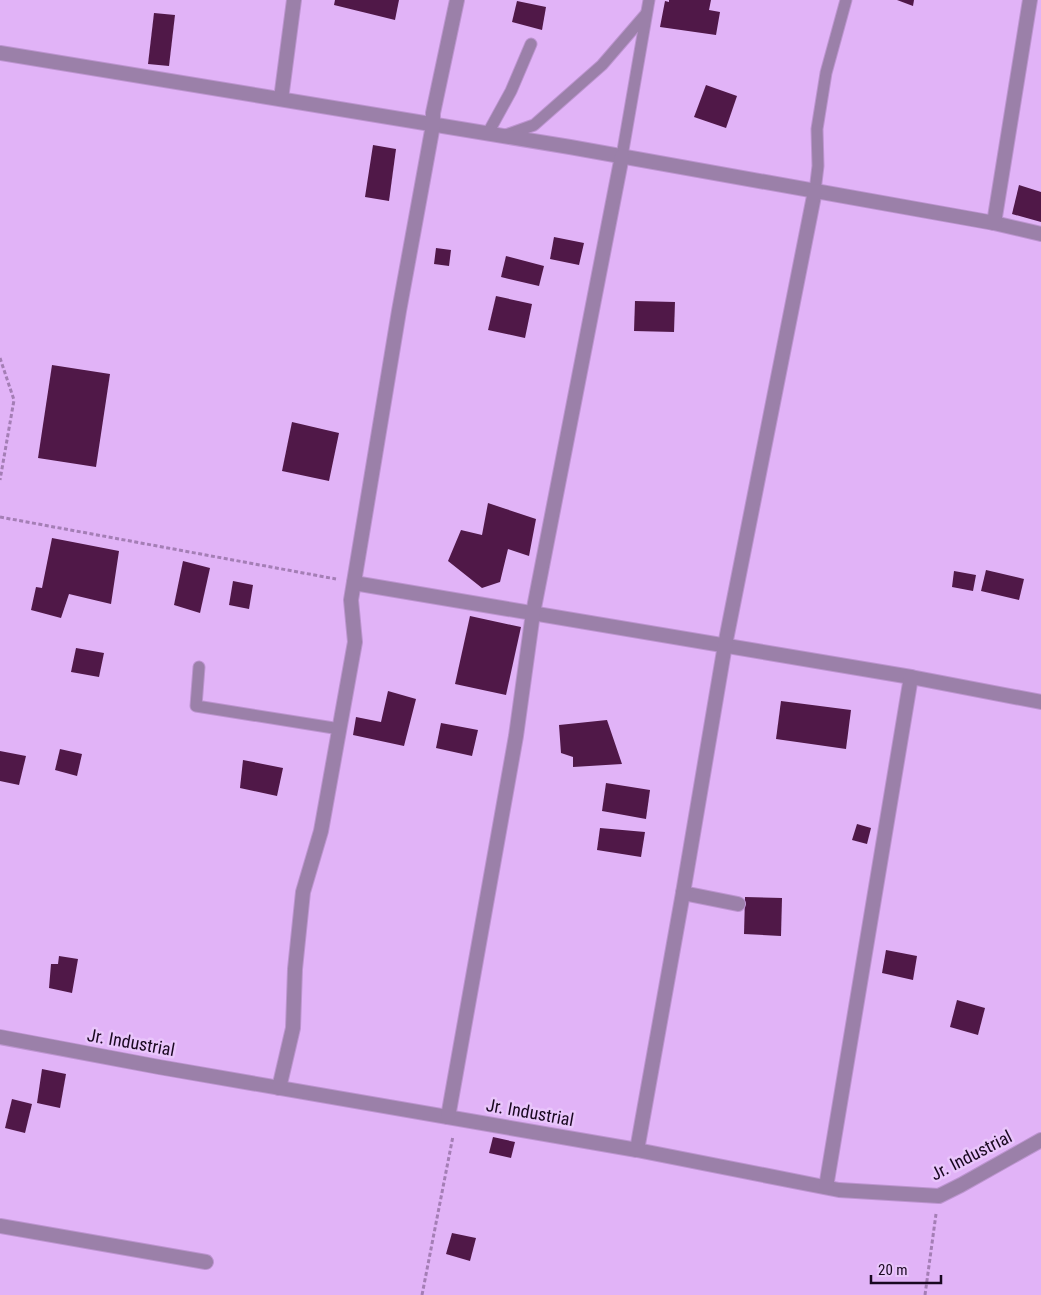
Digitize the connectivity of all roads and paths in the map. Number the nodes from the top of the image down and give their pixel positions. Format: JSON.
{"nodes":[{"id":1,"x":294,"y":0,"type":"edge"},
{"id":2,"x":457,"y":0,"type":"edge"},
{"id":3,"x":649,"y":0,"type":"edge"},
{"id":4,"x":846,"y":0,"type":"edge"},
{"id":5,"x":1030,"y":0,"type":"edge"},
{"id":6,"x":646,"y":14,"type":"junction"},
{"id":7,"x":532,"y":44,"type":"dead end"},
{"id":8,"x":0,"y":53,"type":"edge"},
{"id":9,"x":281,"y":99,"type":"junction"},
{"id":10,"x":433,"y":124,"type":"junction"},
{"id":11,"x":488,"y":134,"type":"junction"},
{"id":12,"x":503,"y":136,"type":"junction"},
{"id":13,"x":622,"y":156,"type":"junction"},
{"id":14,"x":815,"y":191,"type":"junction"},
{"id":15,"x":994,"y":223,"type":"junction"},
{"id":16,"x":1041,"y":234,"type":"edge"},
{"id":17,"x":0,"y":358,"type":"edge"},
{"id":18,"x":0,"y":480,"type":"edge"},
{"id":19,"x":0,"y":517,"type":"edge"},
{"id":20,"x":354,"y":583,"type":"junction"},
{"id":21,"x":534,"y":613,"type":"junction"},
{"id":22,"x":725,"y":645,"type":"junction"},
{"id":23,"x":199,"y":667,"type":"dead end"},
{"id":24,"x":911,"y":677,"type":"junction"},
{"id":25,"x":1041,"y":702,"type":"edge"},
{"id":26,"x":340,"y":729,"type":"junction"},
{"id":27,"x":683,"y":893,"type":"junction"},
{"id":28,"x":738,"y":904,"type":"dead end"},
{"id":29,"x":0,"y":1037,"type":"edge"},
{"id":30,"x":279,"y":1088,"type":"junction"},
{"id":31,"x":452,"y":1118,"type":"junction"},
{"id":32,"x":1041,"y":1140,"type":"edge"},
{"id":33,"x":637,"y":1150,"type":"junction"},
{"id":34,"x":826,"y":1187,"type":"junction"},
{"id":35,"x":938,"y":1196,"type":"junction"},
{"id":36,"x":0,"y":1226,"type":"edge"},
{"id":37,"x":206,"y":1262,"type":"dead end"},
{"id":38,"x":422,"y":1295,"type":"edge"},
{"id":39,"x":925,"y":1295,"type":"edge"}],
"edges":[{"from":1,"to":9,"type":"street"},
{"from":2,"to":10,"type":"street"},
{"from":3,"to":6,"type":"lane"},
{"from":4,"to":14,"type":"lane"},
{"from":5,"to":15,"type":"street"},
{"from":6,"to":12,"type":"lane"},
{"from":6,"to":13,"type":"lane"},
{"from":7,"to":11,"type":"lane"},
{"from":8,"to":9,"type":"street"},
{"from":9,"to":10,"type":"street"},
{"from":10,"to":11,"type":"street"},
{"from":10,"to":20,"type":"street"},
{"from":11,"to":12,"type":"street"},
{"from":12,"to":13,"type":"street"},
{"from":13,"to":14,"type":"street"},
{"from":13,"to":21,"type":"street"},
{"from":14,"to":15,"type":"street"},
{"from":14,"to":22,"type":"street"},
{"from":15,"to":16,"type":"street"},
{"from":17,"to":18,"type":"path"},
{"from":19,"to":20,"type":"path"},
{"from":20,"to":21,"type":"street"},
{"from":20,"to":26,"type":"street"},
{"from":21,"to":22,"type":"street"},
{"from":21,"to":31,"type":"street"},
{"from":22,"to":24,"type":"street"},
{"from":22,"to":27,"type":"street"},
{"from":23,"to":26,"type":"lane"},
{"from":24,"to":25,"type":"street"},
{"from":24,"to":34,"type":"street"},
{"from":26,"to":30,"type":"street"},
{"from":27,"to":28,"type":"street"},
{"from":27,"to":33,"type":"street"},
{"from":29,"to":30,"type":"street","name":"Jr. Industrial"},
{"from":30,"to":31,"type":"street","name":"Jr. Industrial"},
{"from":31,"to":33,"type":"street","name":"Jr. Industrial"},
{"from":31,"to":38,"type":"path"},
{"from":32,"to":35,"type":"street","name":"Jr. Industrial"},
{"from":33,"to":34,"type":"street","name":"Jr. Industrial"},
{"from":34,"to":35,"type":"street","name":"Jr. Industrial"},
{"from":35,"to":39,"type":"path"},
{"from":36,"to":37,"type":"street"}]}
